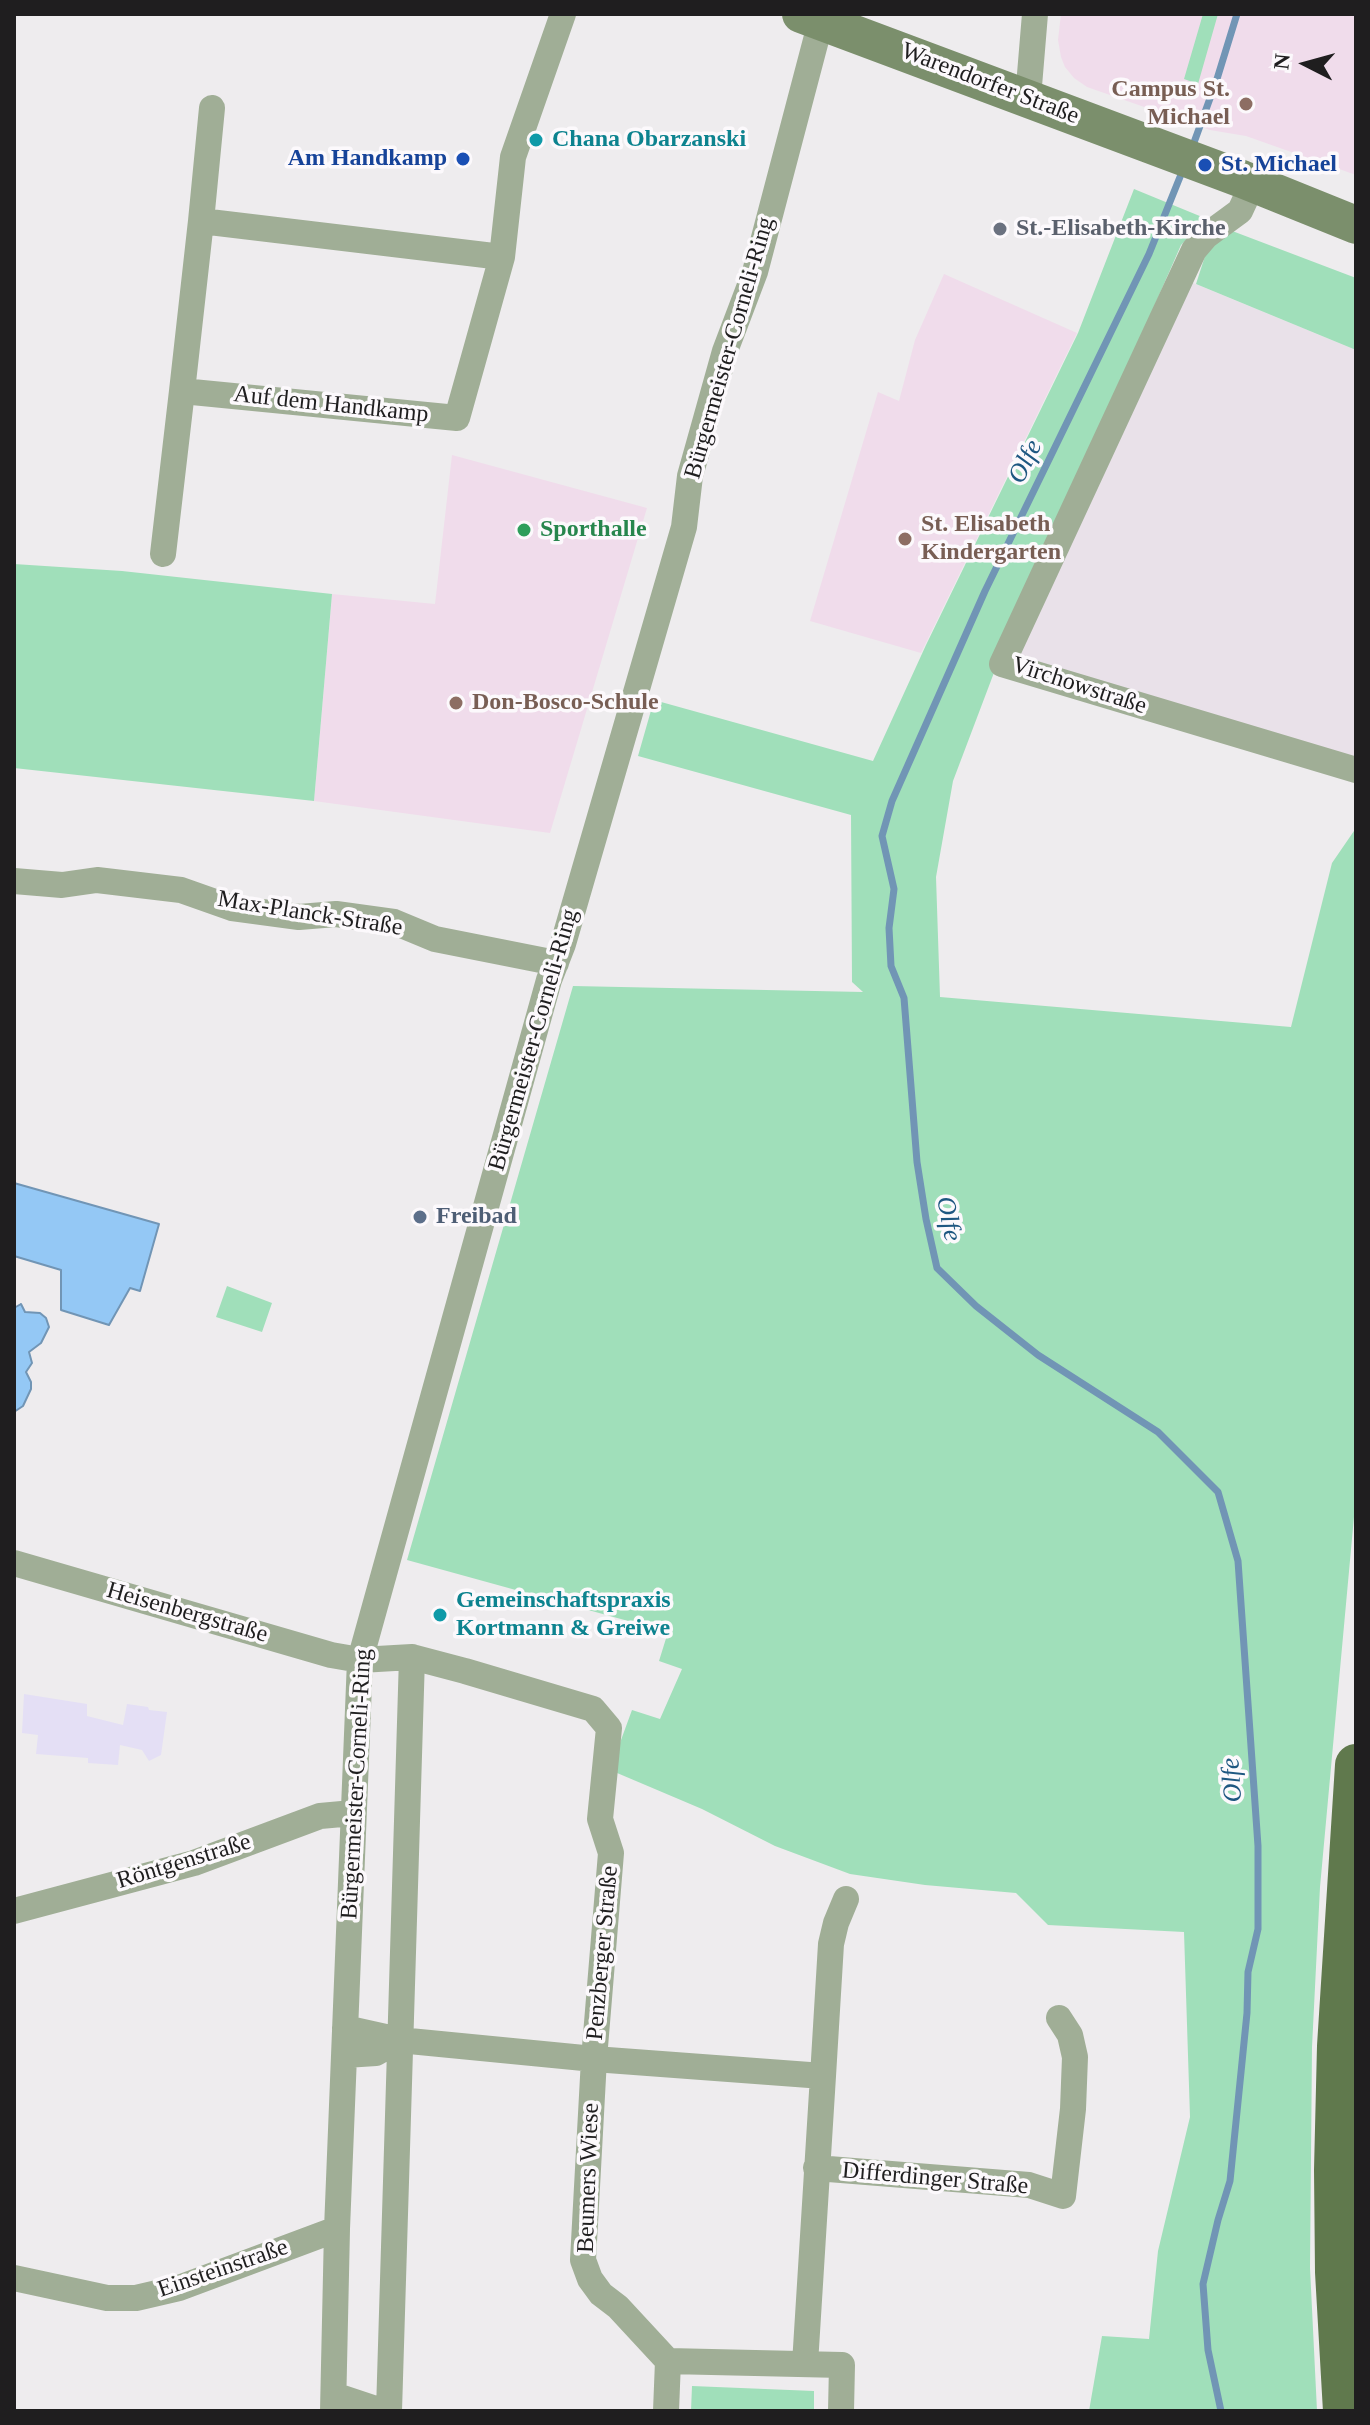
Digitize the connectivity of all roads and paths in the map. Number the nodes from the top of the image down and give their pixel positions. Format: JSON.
{"nodes":[{"id":1,"x":563,"y":14,"type":"edge"},
{"id":2,"x":1035,"y":14,"type":"edge"},
{"id":3,"x":811,"y":18,"type":"edge"},
{"id":4,"x":1028,"y":98,"type":"junction"},
{"id":5,"x":212,"y":108,"type":"dead end"},
{"id":6,"x":1253,"y":183,"type":"junction"},
{"id":7,"x":201,"y":221,"type":"junction"},
{"id":8,"x":1356,"y":225,"type":"edge"},
{"id":9,"x":502,"y":257,"type":"junction"},
{"id":10,"x":182,"y":391,"type":"junction"},
{"id":11,"x":163,"y":554,"type":"dead end"},
{"id":12,"x":1356,"y":770,"type":"edge"},
{"id":13,"x":14,"y":881,"type":"edge"},
{"id":14,"x":556,"y":963,"type":"junction"},
{"id":15,"x":14,"y":1563,"type":"edge"},
{"id":16,"x":369,"y":1622,"type":"junction"},
{"id":17,"x":412,"y":1657,"type":"junction"},
{"id":18,"x":360,"y":1660,"type":"junction"},
{"id":19,"x":1356,"y":1765,"type":"edge"},
{"id":20,"x":353,"y":1813,"type":"junction"},
{"id":21,"x":846,"y":1899,"type":"dead end"},
{"id":22,"x":14,"y":1911,"type":"edge"},
{"id":23,"x":1059,"y":2018,"type":"dead end"},
{"id":24,"x":345,"y":2028,"type":"junction"},
{"id":25,"x":399,"y":2040,"type":"junction"},
{"id":26,"x":345,"y":2055,"type":"junction"},
{"id":27,"x":594,"y":2059,"type":"junction"},
{"id":28,"x":823,"y":2076,"type":"junction"},
{"id":29,"x":816,"y":2168,"type":"junction"},
{"id":30,"x":337,"y":2229,"type":"junction"},
{"id":31,"x":14,"y":2278,"type":"edge"},
{"id":32,"x":668,"y":2361,"type":"junction"},
{"id":33,"x":805,"y":2364,"type":"junction"},
{"id":34,"x":334,"y":2403,"type":"edge"},
{"id":35,"x":382,"y":2411,"type":"edge"},
{"id":36,"x":389,"y":2411,"type":"edge"},
{"id":37,"x":666,"y":2411,"type":"edge"},
{"id":38,"x":841,"y":2411,"type":"edge"},
{"id":39,"x":1344,"y":2411,"type":"edge"}],
"edges":[{"from":1,"to":9,"type":"street","name":"Auf dem Handkamp"},
{"from":2,"to":4,"type":"street"},
{"from":3,"to":4,"type":"main road","name":"Warendorfer Straße"},
{"from":3,"to":14,"type":"street","name":"Bürgermeister-Corneli-Ring"},
{"from":4,"to":6,"type":"main road","name":"Warendorfer Straße"},
{"from":5,"to":7,"type":"street"},
{"from":6,"to":8,"type":"main road","name":"Warendorfer Straße"},
{"from":6,"to":12,"type":"street","name":"Virchowstraße"},
{"from":7,"to":9,"type":"street"},
{"from":7,"to":10,"type":"street"},
{"from":9,"to":10,"type":"street","name":"Auf dem Handkamp"},
{"from":10,"to":11,"type":"street"},
{"from":13,"to":14,"type":"street","name":"Max-Planck-Straße"},
{"from":14,"to":16,"type":"street","name":"Bürgermeister-Corneli-Ring"},
{"from":15,"to":18,"type":"street","name":"Heisenbergstraße"},
{"from":16,"to":17,"type":"street","name":"Penzberger Straße"},
{"from":16,"to":18,"type":"street","name":"Bürgermeister-Corneli-Ring"},
{"from":17,"to":18,"type":"street","name":"Penzberger Straße"},
{"from":17,"to":25,"type":"street","name":"Bürgermeister-Corneli-Ring"},
{"from":17,"to":27,"type":"street","name":"Penzberger Straße"},
{"from":18,"to":20,"type":"street","name":"Bürgermeister-Corneli-Ring"},
{"from":19,"to":39,"type":"main road"},
{"from":20,"to":22,"type":"street","name":"Röntgenstraße"},
{"from":20,"to":24,"type":"street","name":"Bürgermeister-Corneli-Ring"},
{"from":21,"to":28,"type":"street","name":"Differdinger Straße"},
{"from":23,"to":29,"type":"street","name":"Differdinger Straße"},
{"from":24,"to":25,"type":"street"},
{"from":24,"to":26,"type":"street","name":"Bürgermeister-Corneli-Ring"},
{"from":25,"to":26,"type":"street"},
{"from":25,"to":27,"type":"street"},
{"from":25,"to":36,"type":"street","name":"Bürgermeister-Corneli-Ring"},
{"from":26,"to":30,"type":"street","name":"Bürgermeister-Corneli-Ring"},
{"from":27,"to":28,"type":"street"},
{"from":27,"to":32,"type":"street","name":"Beumers Wiese"},
{"from":28,"to":29,"type":"street","name":"Differdinger Straße"},
{"from":29,"to":33,"type":"street","name":"Differdinger Straße"},
{"from":30,"to":31,"type":"street","name":"Einsteinstraße"},
{"from":30,"to":34,"type":"street","name":"Bürgermeister-Corneli-Ring"},
{"from":32,"to":33,"type":"street"},
{"from":32,"to":37,"type":"street"},
{"from":33,"to":38,"type":"street"},
{"from":34,"to":35,"type":"street"}]}
